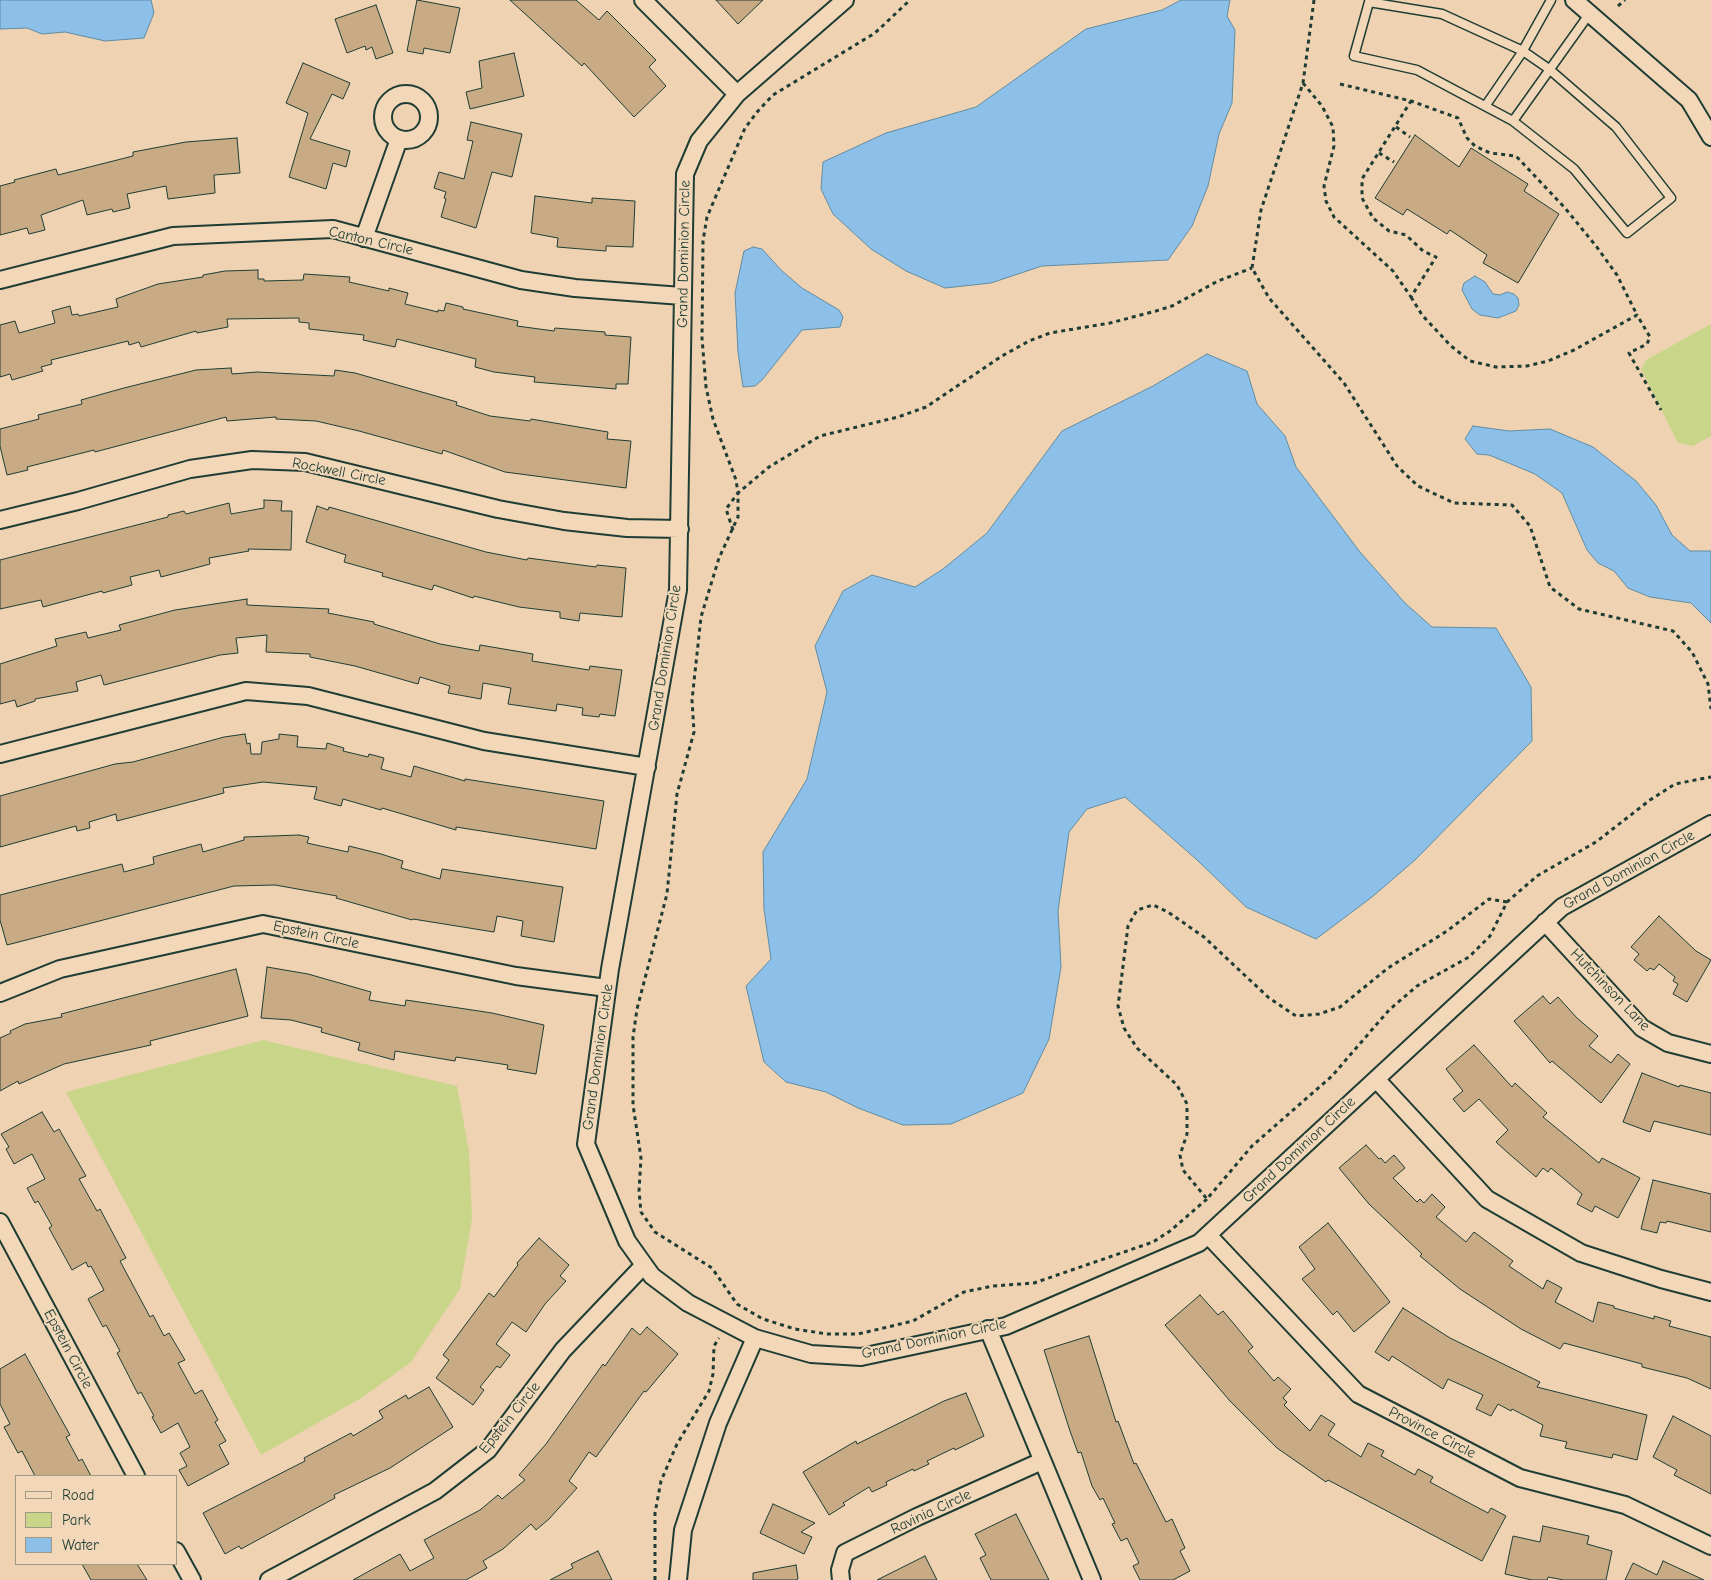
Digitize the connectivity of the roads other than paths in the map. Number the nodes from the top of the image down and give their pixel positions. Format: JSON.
{"nodes":[{"id":1,"x":643,"y":0,"type":"edge"},
{"id":2,"x":845,"y":0,"type":"edge"},
{"id":3,"x":1551,"y":0,"type":"edge"},
{"id":4,"x":1574,"y":0,"type":"edge"},
{"id":5,"x":1594,"y":6,"type":"edge"},
{"id":6,"x":1523,"y":51,"type":"junction"},
{"id":7,"x":1549,"y":69,"type":"junction"},
{"id":8,"x":737,"y":94,"type":"junction"},
{"id":9,"x":1486,"y":105,"type":"junction"},
{"id":10,"x":1513,"y":121,"type":"junction"},
{"id":11,"x":1711,"y":137,"type":"edge"},
{"id":12,"x":399,"y":139,"type":"dead end"},
{"id":13,"x":364,"y":238,"type":"junction"},
{"id":14,"x":0,"y":280,"type":"edge"},
{"id":15,"x":682,"y":296,"type":"junction"},
{"id":16,"x":0,"y":520,"type":"edge"},
{"id":17,"x":680,"y":529,"type":"junction"},
{"id":18,"x":0,"y":754,"type":"edge"},
{"id":19,"x":647,"y":767,"type":"junction"},
{"id":20,"x":1711,"y":824,"type":"edge"},
{"id":21,"x":1545,"y":922,"type":"junction"},
{"id":22,"x":607,"y":988,"type":"junction"},
{"id":23,"x":0,"y":993,"type":"edge"},
{"id":24,"x":1711,"y":1054,"type":"edge"},
{"id":25,"x":1376,"y":1079,"type":"junction"},
{"id":26,"x":0,"y":1222,"type":"edge"},
{"id":27,"x":1208,"y":1235,"type":"junction"},
{"id":28,"x":644,"y":1264,"type":"junction"},
{"id":29,"x":1711,"y":1292,"type":"edge"},
{"id":30,"x":988,"y":1329,"type":"junction"},
{"id":31,"x":755,"y":1338,"type":"junction"},
{"id":32,"x":1042,"y":1461,"type":"junction"},
{"id":33,"x":135,"y":1475,"type":"edge"},
{"id":34,"x":1711,"y":1546,"type":"edge"},
{"id":35,"x":178,"y":1555,"type":"edge"},
{"id":36,"x":192,"y":1580,"type":"edge"},
{"id":37,"x":269,"y":1580,"type":"edge"},
{"id":38,"x":678,"y":1580,"type":"edge"},
{"id":39,"x":841,"y":1580,"type":"edge"},
{"id":40,"x":1092,"y":1580,"type":"edge"}],
"edges":[{"from":1,"to":8,"type":"street"},
{"from":2,"to":8,"type":"street","name":"Grand Dominion Circle"},
{"from":3,"to":6,"type":"lane"},
{"from":4,"to":5,"type":"street"},
{"from":5,"to":7,"type":"lane"},
{"from":5,"to":11,"type":"street"},
{"from":6,"to":7,"type":"lane"},
{"from":6,"to":9,"type":"lane"},
{"from":6,"to":9,"type":"lane"},
{"from":7,"to":10,"type":"lane"},
{"from":7,"to":10,"type":"lane"},
{"from":8,"to":15,"type":"street","name":"Grand Dominion Circle"},
{"from":9,"to":10,"type":"lane"},
{"from":12,"to":13,"type":"street"},
{"from":13,"to":14,"type":"street","name":"Canton Circle"},
{"from":13,"to":15,"type":"street","name":"Canton Circle"},
{"from":15,"to":17,"type":"street","name":"Grand Dominion Circle"},
{"from":16,"to":17,"type":"street","name":"Rockwell Circle"},
{"from":17,"to":19,"type":"street","name":"Grand Dominion Circle"},
{"from":18,"to":19,"type":"street"},
{"from":19,"to":22,"type":"street","name":"Grand Dominion Circle"},
{"from":20,"to":21,"type":"street","name":"Grand Dominion Circle"},
{"from":21,"to":24,"type":"street","name":"Hutchinson Lane"},
{"from":21,"to":25,"type":"street","name":"Grand Dominion Circle"},
{"from":22,"to":23,"type":"street","name":"Epstein Circle"},
{"from":22,"to":28,"type":"street","name":"Grand Dominion Circle"},
{"from":25,"to":27,"type":"street","name":"Grand Dominion Circle"},
{"from":25,"to":29,"type":"street"},
{"from":26,"to":33,"type":"street","name":"Epstein Circle"},
{"from":27,"to":30,"type":"street","name":"Grand Dominion Circle"},
{"from":27,"to":34,"type":"street","name":"Province Circle"},
{"from":28,"to":31,"type":"street","name":"Grand Dominion Circle"},
{"from":28,"to":37,"type":"street","name":"Epstein Circle"},
{"from":30,"to":31,"type":"street","name":"Grand Dominion Circle"},
{"from":30,"to":32,"type":"street"},
{"from":31,"to":38,"type":"street"},
{"from":32,"to":39,"type":"street","name":"Ravinia Circle"},
{"from":32,"to":40,"type":"street"},
{"from":35,"to":36,"type":"street"}]}
